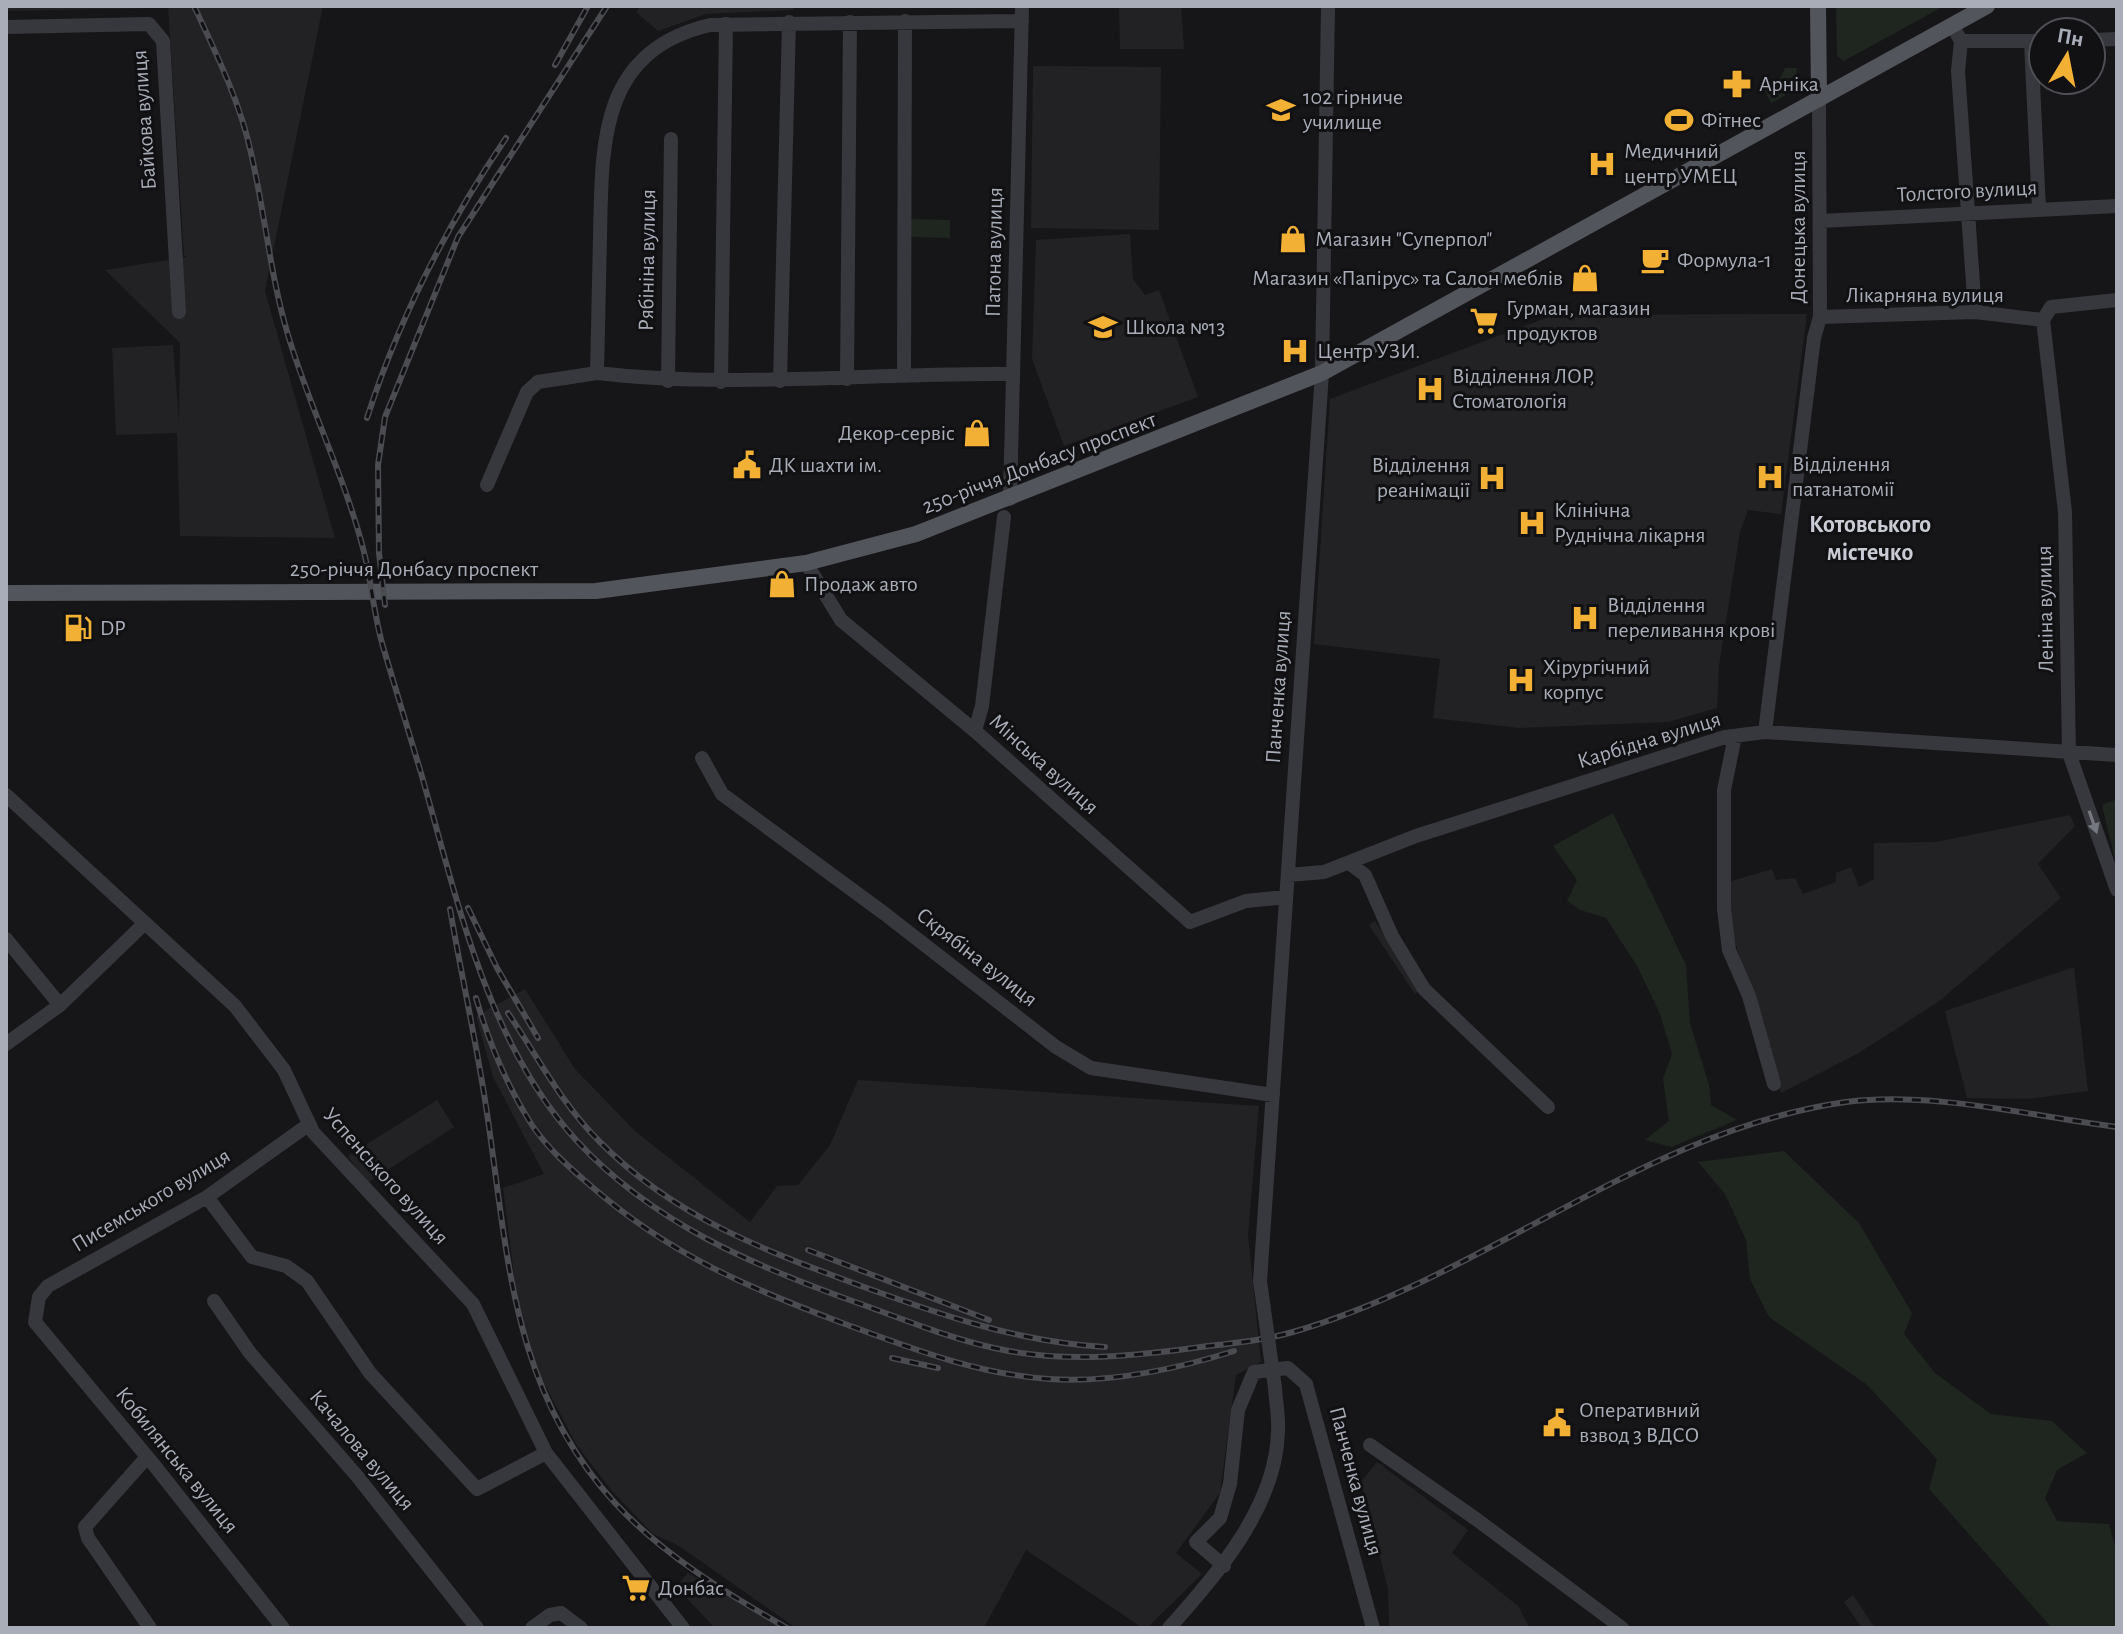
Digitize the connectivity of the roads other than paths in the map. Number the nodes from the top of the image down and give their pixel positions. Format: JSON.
{"nodes":[{"id":1,"x":1328,"y":6,"type":"edge"},
{"id":2,"x":1818,"y":6,"type":"edge"},
{"id":3,"x":1987,"y":6,"type":"edge"},
{"id":4,"x":1022,"y":13,"type":"edge"},
{"id":5,"x":905,"y":21,"type":"junction"},
{"id":6,"x":789,"y":22,"type":"junction"},
{"id":7,"x":850,"y":22,"type":"junction"},
{"id":8,"x":726,"y":24,"type":"junction"},
{"id":9,"x":1952,"y":25,"type":"junction"},
{"id":10,"x":6,"y":27,"type":"edge"},
{"id":11,"x":1961,"y":41,"type":"junction"},
{"id":12,"x":2027,"y":42,"type":"edge"},
{"id":13,"x":1819,"y":96,"type":"junction"},
{"id":14,"x":2038,"y":96,"type":"edge"},
{"id":15,"x":671,"y":139,"type":"dead end"},
{"id":16,"x":2117,"y":206,"type":"edge"},
{"id":17,"x":2039,"y":209,"type":"junction"},
{"id":18,"x":1968,"y":213,"type":"junction"},
{"id":19,"x":1820,"y":221,"type":"junction"},
{"id":20,"x":2117,"y":300,"type":"edge"},
{"id":21,"x":179,"y":312,"type":"dead end"},
{"id":22,"x":1975,"y":312,"type":"junction"},
{"id":23,"x":1820,"y":317,"type":"junction"},
{"id":24,"x":2043,"y":320,"type":"junction"},
{"id":25,"x":597,"y":373,"type":"junction"},
{"id":26,"x":1322,"y":373,"type":"junction"},
{"id":27,"x":1013,"y":374,"type":"junction"},
{"id":28,"x":904,"y":376,"type":"junction"},
{"id":29,"x":847,"y":379,"type":"junction"},
{"id":30,"x":668,"y":381,"type":"junction"},
{"id":31,"x":780,"y":381,"type":"junction"},
{"id":32,"x":721,"y":382,"type":"junction"},
{"id":33,"x":487,"y":485,"type":"dead end"},
{"id":34,"x":1010,"y":499,"type":"junction"},
{"id":35,"x":1004,"y":517,"type":"dead end"},
{"id":36,"x":806,"y":563,"type":"junction"},
{"id":37,"x":6,"y":593,"type":"edge"},
{"id":38,"x":975,"y":731,"type":"junction"},
{"id":39,"x":1765,"y":732,"type":"junction"},
{"id":40,"x":1735,"y":736,"type":"junction"},
{"id":41,"x":2069,"y":753,"type":"junction"},
{"id":42,"x":2117,"y":755,"type":"edge"},
{"id":43,"x":702,"y":758,"type":"dead end"},
{"id":44,"x":6,"y":795,"type":"edge"},
{"id":45,"x":1349,"y":863,"type":"junction"},
{"id":46,"x":1288,"y":875,"type":"junction"},
{"id":47,"x":2117,"y":890,"type":"edge"},
{"id":48,"x":1286,"y":897,"type":"junction"},
{"id":49,"x":145,"y":923,"type":"junction"},
{"id":50,"x":6,"y":939,"type":"edge"},
{"id":51,"x":60,"y":1005,"type":"junction"},
{"id":52,"x":6,"y":1044,"type":"edge"},
{"id":53,"x":1774,"y":1084,"type":"dead end"},
{"id":54,"x":1273,"y":1095,"type":"junction"},
{"id":55,"x":1548,"y":1107,"type":"dead end"},
{"id":56,"x":308,"y":1125,"type":"junction"},
{"id":57,"x":207,"y":1197,"type":"junction"},
{"id":58,"x":214,"y":1301,"type":"dead end"},
{"id":59,"x":35,"y":1322,"type":"joint"},
{"id":60,"x":1370,"y":1445,"type":"dead end"},
{"id":61,"x":546,"y":1453,"type":"junction"},
{"id":62,"x":147,"y":1457,"type":"junction"},
{"id":63,"x":1224,"y":1566,"type":"junction"},
{"id":64,"x":150,"y":1628,"type":"edge"},
{"id":65,"x":283,"y":1628,"type":"edge"},
{"id":66,"x":477,"y":1628,"type":"edge"},
{"id":67,"x":532,"y":1628,"type":"edge"},
{"id":68,"x":581,"y":1628,"type":"edge"},
{"id":69,"x":682,"y":1628,"type":"edge"},
{"id":70,"x":1169,"y":1628,"type":"edge"},
{"id":71,"x":1373,"y":1628,"type":"edge"},
{"id":72,"x":1622,"y":1628,"type":"edge"}],
"edges":[{"from":1,"to":26,"type":"street","name":"Панченка вулиця"},
{"from":2,"to":13,"type":"main road","name":"Донецька вулиця"},
{"from":3,"to":9,"type":"main road","name":"250-річчя Донбасу проспект"},
{"from":4,"to":5,"type":"street"},
{"from":4,"to":27,"type":"street","name":"Патона вулиця"},
{"from":5,"to":7,"type":"street"},
{"from":5,"to":28,"type":"street"},
{"from":6,"to":7,"type":"street"},
{"from":6,"to":8,"type":"street"},
{"from":6,"to":31,"type":"street"},
{"from":7,"to":29,"type":"street"},
{"from":8,"to":25,"type":"street"},
{"from":8,"to":32,"type":"street"},
{"from":9,"to":11,"type":"street"},
{"from":9,"to":13,"type":"main road","name":"250-річчя Донбасу проспект"},
{"from":10,"to":21,"type":"street","name":"Байкова вулиця"},
{"from":11,"to":12,"type":"street"},
{"from":11,"to":18,"type":"street"},
{"from":13,"to":19,"type":"street","name":"Донецька вулиця"},
{"from":13,"to":26,"type":"main road","name":"250-річчя Донбасу проспект"},
{"from":14,"to":17,"type":"street"},
{"from":15,"to":30,"type":"street","name":"Рябініна вулиця"},
{"from":16,"to":17,"type":"street","name":"Толстого вулиця"},
{"from":17,"to":18,"type":"street","name":"Толстого вулиця"},
{"from":18,"to":19,"type":"street","name":"Толстого вулиця"},
{"from":18,"to":22,"type":"street"},
{"from":19,"to":23,"type":"street","name":"Донецька вулиця"},
{"from":20,"to":24,"type":"street"},
{"from":22,"to":23,"type":"street","name":"Лікарняна вулиця"},
{"from":22,"to":24,"type":"street","name":"Лікарняна вулиця"},
{"from":23,"to":39,"type":"street","name":"Донецька вулиця"},
{"from":24,"to":41,"type":"street","name":"Леніна вулиця"},
{"from":25,"to":30,"type":"street"},
{"from":25,"to":33,"type":"street"},
{"from":26,"to":34,"type":"main road","name":"250-річчя Донбасу проспект"},
{"from":26,"to":46,"type":"street","name":"Панченка вулиця"},
{"from":27,"to":28,"type":"street"},
{"from":27,"to":34,"type":"street","name":"Патона вулиця"},
{"from":28,"to":29,"type":"street"},
{"from":29,"to":31,"type":"street"},
{"from":30,"to":32,"type":"street"},
{"from":31,"to":32,"type":"street"},
{"from":34,"to":36,"type":"main road","name":"250-річчя Донбасу проспект"},
{"from":35,"to":38,"type":"street"},
{"from":36,"to":37,"type":"main road","name":"250-річчя Донбасу проспект"},
{"from":36,"to":38,"type":"street","name":"Мінська вулиця"},
{"from":38,"to":48,"type":"street","name":"Мінська вулиця"},
{"from":39,"to":40,"type":"street","name":"Карбідна вулиця"},
{"from":39,"to":41,"type":"street","name":"Карбідна вулиця"},
{"from":40,"to":45,"type":"street","name":"Карбідна вулиця"},
{"from":40,"to":53,"type":"street"},
{"from":41,"to":42,"type":"street","name":"Карбідна вулиця"},
{"from":41,"to":47,"type":"street","name":"Леніна вулиця","one_way":true},
{"from":43,"to":54,"type":"street","name":"Скрябіна вулиця"},
{"from":44,"to":49,"type":"street","name":"Успенського вулиця"},
{"from":45,"to":46,"type":"street","name":"Карбідна вулиця"},
{"from":45,"to":55,"type":"street"},
{"from":46,"to":48,"type":"street","name":"Панченка вулиця"},
{"from":48,"to":54,"type":"street","name":"Панченка вулиця"},
{"from":49,"to":51,"type":"street"},
{"from":49,"to":56,"type":"street","name":"Успенського вулиця"},
{"from":50,"to":51,"type":"street"},
{"from":51,"to":52,"type":"street"},
{"from":54,"to":63,"type":"street","name":"Панченка вулиця","bridge":true},
{"from":56,"to":57,"type":"street","name":"Писемського вулиця"},
{"from":56,"to":61,"type":"street","name":"Успенського вулиця"},
{"from":57,"to":59,"type":"street","name":"Писемського вулиця"},
{"from":57,"to":61,"type":"street"},
{"from":58,"to":66,"type":"street","name":"Качалова вулиця"},
{"from":59,"to":62,"type":"street","name":"Кобилянська вулиця"},
{"from":60,"to":72,"type":"street"},
{"from":61,"to":69,"type":"street","name":"Успенського вулиця"},
{"from":62,"to":64,"type":"street"},
{"from":62,"to":65,"type":"street","name":"Кобилянська вулиця"},
{"from":63,"to":70,"type":"street"},
{"from":63,"to":71,"type":"street","name":"Панченка вулиця"},
{"from":67,"to":68,"type":"street"}]}
